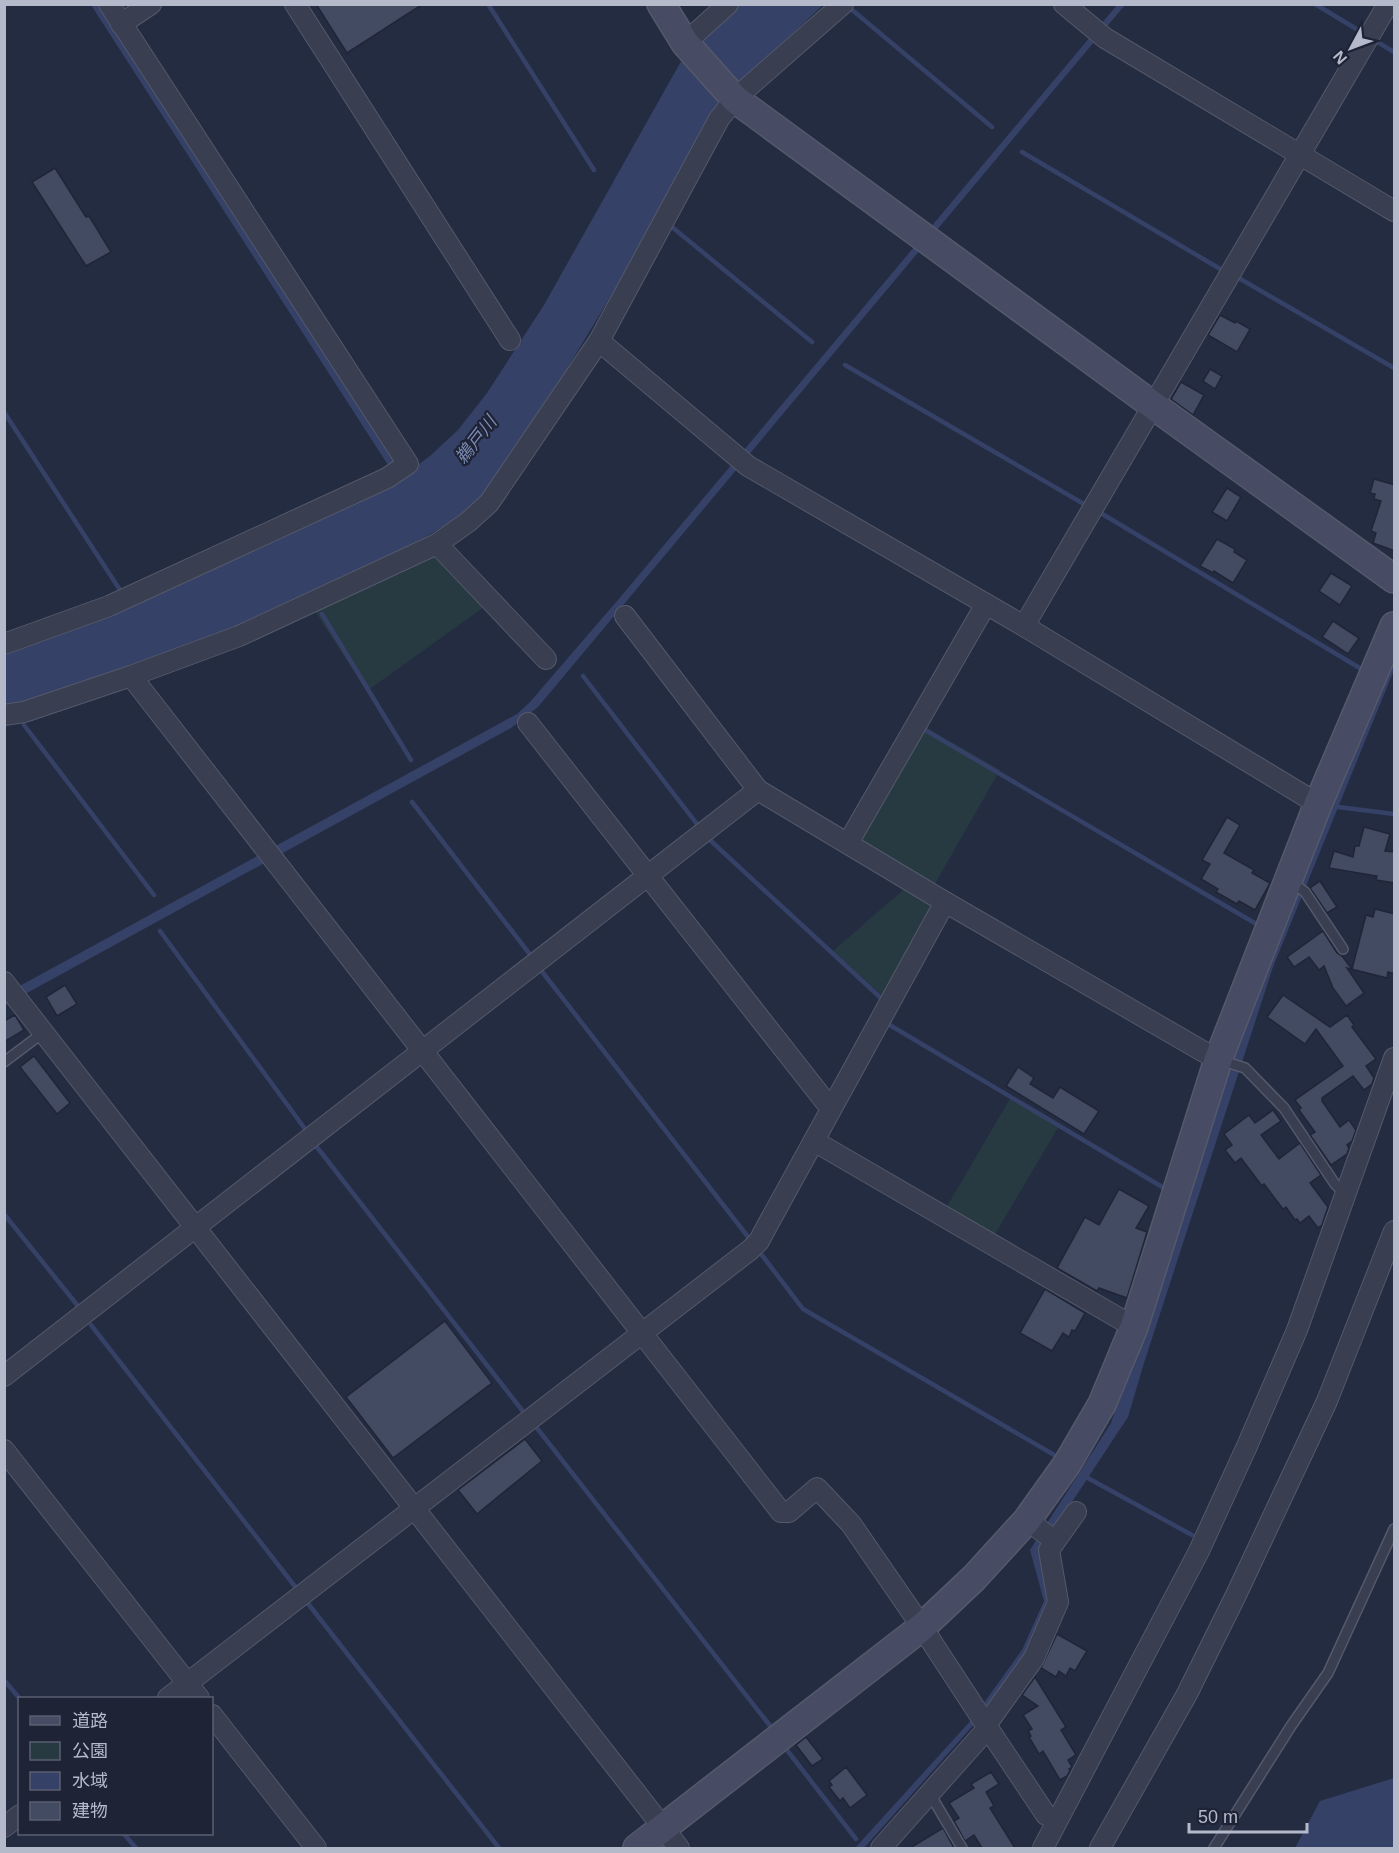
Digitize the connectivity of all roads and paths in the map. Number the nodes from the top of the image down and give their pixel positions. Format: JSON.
{"nodes":[{"id":1,"x":109,"y":4,"type":"edge"},
{"id":2,"x":151,"y":4,"type":"edge"},
{"id":3,"x":296,"y":4,"type":"edge"},
{"id":4,"x":661,"y":4,"type":"edge"},
{"id":5,"x":728,"y":4,"type":"edge"},
{"id":6,"x":843,"y":4,"type":"edge"},
{"id":7,"x":1064,"y":4,"type":"edge"},
{"id":8,"x":1388,"y":4,"type":"edge"},
{"id":9,"x":121,"y":24,"type":"junction"},
{"id":10,"x":685,"y":43,"type":"junction"},
{"id":11,"x":734,"y":98,"type":"junction"},
{"id":12,"x":1301,"y":155,"type":"junction"},
{"id":13,"x":1395,"y":211,"type":"edge"},
{"id":14,"x":510,"y":340,"type":"dead end"},
{"id":15,"x":599,"y":341,"type":"junction"},
{"id":16,"x":1154,"y":406,"type":"junction"},
{"id":17,"x":437,"y":544,"type":"junction"},
{"id":18,"x":1395,"y":579,"type":"edge"},
{"id":19,"x":986,"y":604,"type":"junction"},
{"id":20,"x":625,"y":616,"type":"dead end"},
{"id":21,"x":1024,"y":626,"type":"junction"},
{"id":22,"x":1395,"y":627,"type":"edge"},
{"id":23,"x":4,"y":644,"type":"edge"},
{"id":24,"x":546,"y":659,"type":"dead end"},
{"id":25,"x":131,"y":676,"type":"junction"},
{"id":26,"x":4,"y":715,"type":"edge"},
{"id":27,"x":528,"y":723,"type":"dead end"},
{"id":28,"x":759,"y":790,"type":"junction"},
{"id":29,"x":1318,"y":804,"type":"junction"},
{"id":30,"x":848,"y":843,"type":"junction"},
{"id":31,"x":649,"y":876,"type":"junction"},
{"id":32,"x":1296,"y":885,"type":"junction"},
{"id":33,"x":945,"y":902,"type":"junction"},
{"id":34,"x":1343,"y":949,"type":"dead end"},
{"id":35,"x":11,"y":990,"type":"edge"},
{"id":36,"x":44,"y":1032,"type":"junction"},
{"id":37,"x":422,"y":1052,"type":"junction"},
{"id":38,"x":1395,"y":1059,"type":"edge"},
{"id":39,"x":1218,"y":1060,"type":"junction"},
{"id":40,"x":4,"y":1062,"type":"edge"},
{"id":41,"x":831,"y":1109,"type":"junction"},
{"id":42,"x":814,"y":1141,"type":"junction"},
{"id":43,"x":1347,"y":1196,"type":"junction"},
{"id":44,"x":195,"y":1228,"type":"junction"},
{"id":45,"x":1395,"y":1231,"type":"edge"},
{"id":46,"x":1134,"y":1327,"type":"junction"},
{"id":47,"x":641,"y":1333,"type":"junction"},
{"id":48,"x":4,"y":1376,"type":"edge"},
{"id":49,"x":4,"y":1450,"type":"edge"},
{"id":50,"x":414,"y":1508,"type":"junction"},
{"id":51,"x":1076,"y":1512,"type":"dead end"},
{"id":52,"x":1395,"y":1529,"type":"edge"},
{"id":53,"x":1043,"y":1532,"type":"junction"},
{"id":54,"x":922,"y":1627,"type":"junction"},
{"id":55,"x":193,"y":1691,"type":"edge"},
{"id":56,"x":172,"y":1697,"type":"edge"},
{"id":57,"x":213,"y":1716,"type":"edge"},
{"id":58,"x":983,"y":1720,"type":"junction"},
{"id":59,"x":930,"y":1793,"type":"junction"},
{"id":60,"x":1046,"y":1815,"type":"dead end"},
{"id":61,"x":18,"y":1816,"type":"edge"},
{"id":62,"x":4,"y":1827,"type":"edge"},
{"id":63,"x":671,"y":1839,"type":"edge"},
{"id":64,"x":316,"y":1848,"type":"edge"},
{"id":65,"x":638,"y":1848,"type":"edge"},
{"id":66,"x":880,"y":1848,"type":"edge"},
{"id":67,"x":962,"y":1848,"type":"edge"},
{"id":68,"x":1042,"y":1848,"type":"edge"},
{"id":69,"x":1100,"y":1848,"type":"edge"},
{"id":70,"x":1214,"y":1848,"type":"edge"}],
"edges":[{"from":1,"to":9,"type":"street"},
{"from":2,"to":9,"type":"street"},
{"from":3,"to":14,"type":"street"},
{"from":4,"to":10,"type":"street"},
{"from":5,"to":10,"type":"street"},
{"from":6,"to":11,"type":"street"},
{"from":7,"to":12,"type":"street"},
{"from":8,"to":12,"type":"street"},
{"from":9,"to":23,"type":"street"},
{"from":10,"to":11,"type":"street"},
{"from":11,"to":15,"type":"street"},
{"from":11,"to":16,"type":"street"},
{"from":12,"to":13,"type":"street"},
{"from":12,"to":16,"type":"street"},
{"from":15,"to":17,"type":"street"},
{"from":15,"to":19,"type":"street"},
{"from":16,"to":18,"type":"street"},
{"from":16,"to":21,"type":"street"},
{"from":17,"to":24,"type":"street"},
{"from":17,"to":25,"type":"street"},
{"from":19,"to":21,"type":"street"},
{"from":19,"to":30,"type":"street"},
{"from":20,"to":28,"type":"street"},
{"from":21,"to":29,"type":"street"},
{"from":22,"to":29,"type":"street"},
{"from":25,"to":26,"type":"street"},
{"from":25,"to":37,"type":"street"},
{"from":27,"to":31,"type":"street"},
{"from":28,"to":30,"type":"street"},
{"from":28,"to":31,"type":"street"},
{"from":29,"to":32,"type":"street"},
{"from":30,"to":33,"type":"street"},
{"from":31,"to":37,"type":"street"},
{"from":31,"to":41,"type":"street"},
{"from":32,"to":34,"type":"lane"},
{"from":32,"to":39,"type":"street"},
{"from":33,"to":39,"type":"street"},
{"from":33,"to":41,"type":"street"},
{"from":35,"to":36,"type":"street"},
{"from":36,"to":40,"type":"lane"},
{"from":36,"to":44,"type":"street"},
{"from":37,"to":44,"type":"street"},
{"from":37,"to":47,"type":"street"},
{"from":38,"to":43,"type":"street"},
{"from":39,"to":43,"type":"lane"},
{"from":39,"to":46,"type":"street"},
{"from":41,"to":42,"type":"street"},
{"from":42,"to":46,"type":"street"},
{"from":42,"to":47,"type":"street"},
{"from":43,"to":68,"type":"street"},
{"from":44,"to":48,"type":"street"},
{"from":44,"to":50,"type":"street"},
{"from":45,"to":69,"type":"street"},
{"from":46,"to":53,"type":"street"},
{"from":47,"to":50,"type":"street"},
{"from":47,"to":54,"type":"street"},
{"from":49,"to":55,"type":"street"},
{"from":50,"to":55,"type":"street"},
{"from":50,"to":63,"type":"street"},
{"from":51,"to":53,"type":"street"},
{"from":52,"to":70,"type":"lane"},
{"from":53,"to":54,"type":"street"},
{"from":53,"to":58,"type":"street"},
{"from":54,"to":58,"type":"street"},
{"from":54,"to":63,"type":"street"},
{"from":55,"to":56,"type":"street"},
{"from":57,"to":64,"type":"street"},
{"from":58,"to":59,"type":"street"},
{"from":58,"to":60,"type":"street"},
{"from":59,"to":66,"type":"street"},
{"from":59,"to":67,"type":"lane"},
{"from":61,"to":62,"type":"street"},
{"from":63,"to":65,"type":"street"}]}
